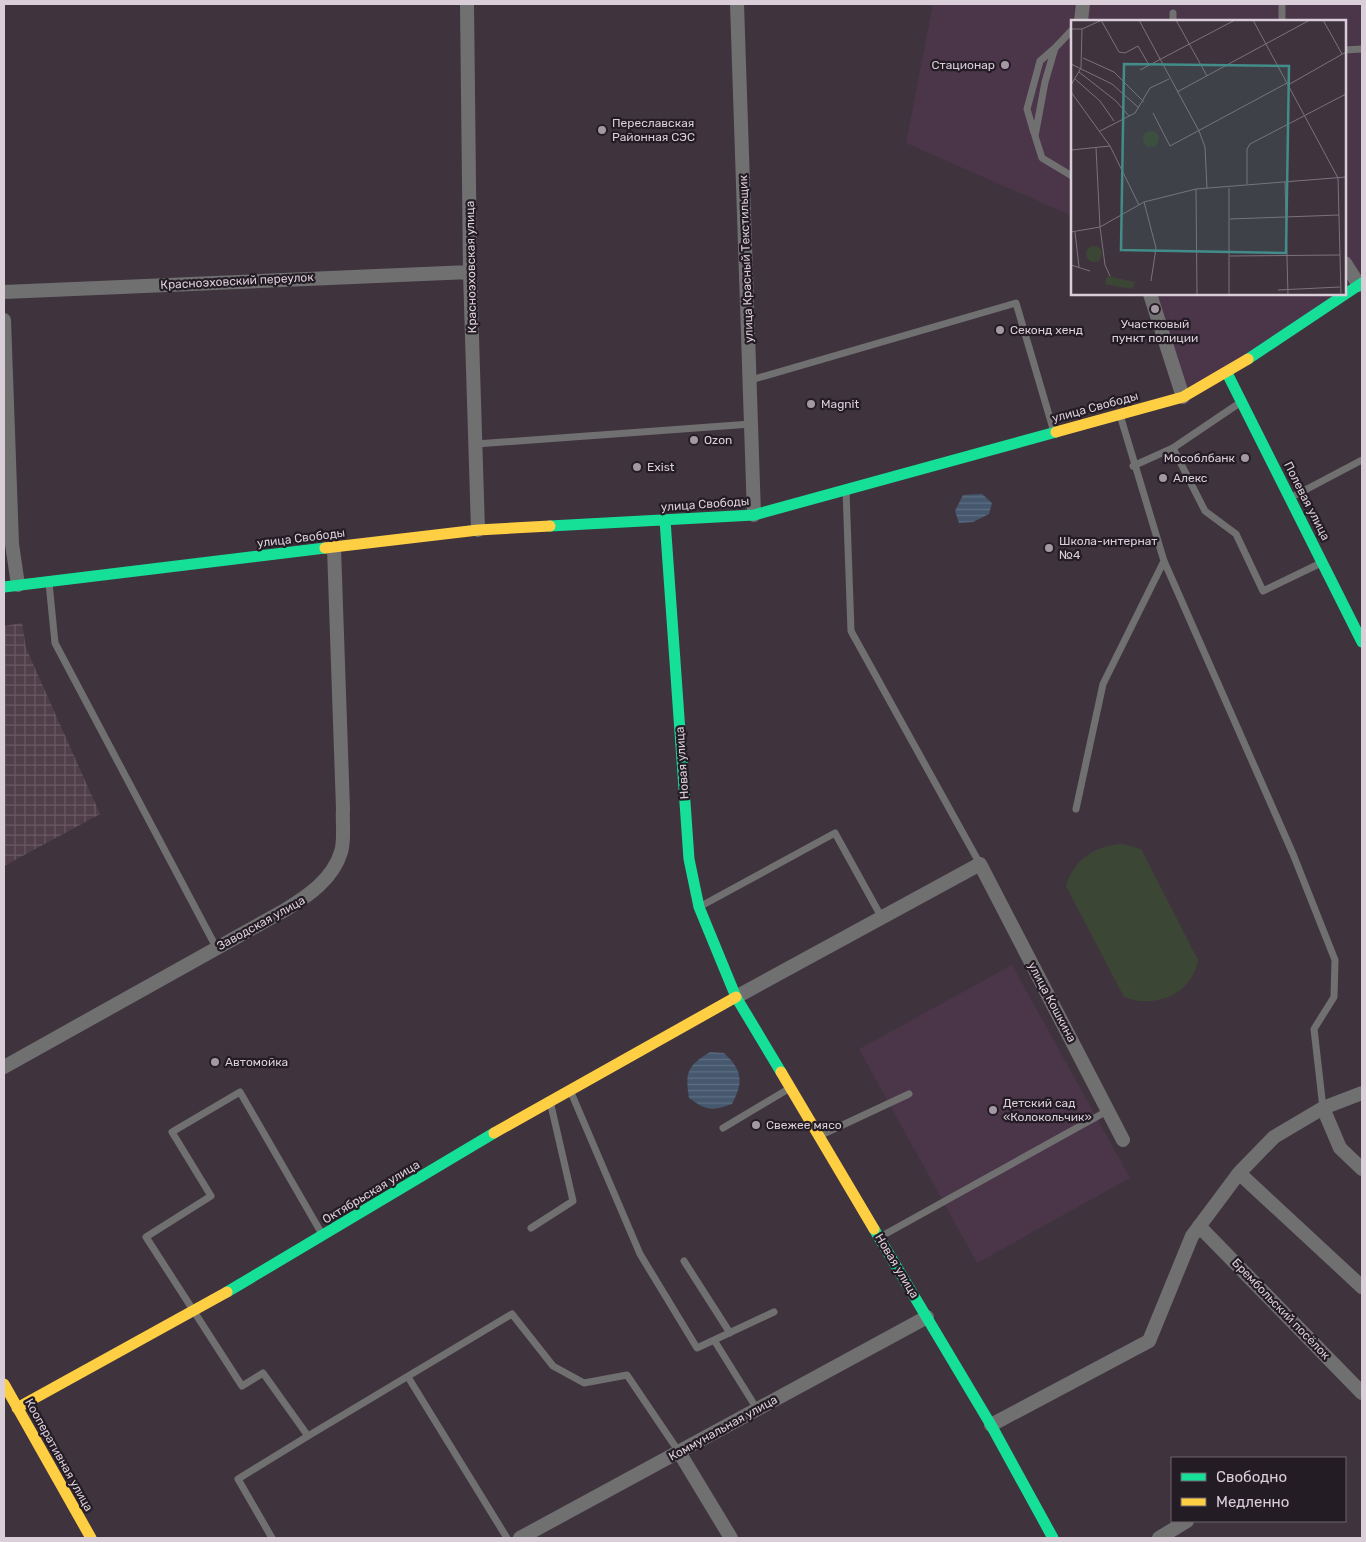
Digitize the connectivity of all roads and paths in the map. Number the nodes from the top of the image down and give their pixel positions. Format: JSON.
{"nodes":[{"id":1,"x":467,"y":4,"type":"edge"},
{"id":2,"x":737,"y":4,"type":"edge"},
{"id":3,"x":1083,"y":4,"type":"edge"},
{"id":4,"x":1282,"y":4,"type":"edge"},
{"id":5,"x":1173,"y":13,"type":"dead end"},
{"id":6,"x":1079,"y":20,"type":"edge"},
{"id":7,"x":1173,"y":20,"type":"edge"},
{"id":8,"x":1282,"y":20,"type":"edge"},
{"id":9,"x":1071,"y":31,"type":"edge"},
{"id":10,"x":1055,"y":48,"type":"junction"},
{"id":11,"x":1362,"y":49,"type":"edge"},
{"id":12,"x":1346,"y":50,"type":"edge"},
{"id":13,"x":1035,"y":136,"type":"junction"},
{"id":14,"x":1071,"y":175,"type":"edge"},
{"id":15,"x":1346,"y":264,"type":"edge"},
{"id":16,"x":470,"y":272,"type":"junction"},
{"id":17,"x":1361,"y":284,"type":"edge"},
{"id":18,"x":4,"y":292,"type":"edge"},
{"id":19,"x":1346,"y":294,"type":"edge"},
{"id":20,"x":1150,"y":295,"type":"edge"},
{"id":21,"x":1344,"y":295,"type":"edge"},
{"id":22,"x":4,"y":320,"type":"edge"},
{"id":23,"x":1227,"y":373,"type":"junction"},
{"id":24,"x":751,"y":380,"type":"junction"},
{"id":25,"x":1184,"y":398,"type":"junction"},
{"id":26,"x":1241,"y":402,"type":"junction"},
{"id":27,"x":1120,"y":415,"type":"junction"},
{"id":28,"x":751,"y":424,"type":"junction"},
{"id":29,"x":1055,"y":432,"type":"junction"},
{"id":30,"x":476,"y":444,"type":"junction"},
{"id":31,"x":1173,"y":448,"type":"junction"},
{"id":32,"x":1362,"y":460,"type":"edge"},
{"id":33,"x":1133,"y":466,"type":"junction"},
{"id":34,"x":7,"y":483,"type":"edge"},
{"id":35,"x":846,"y":489,"type":"junction"},
{"id":36,"x":1290,"y":498,"type":"junction"},
{"id":37,"x":754,"y":515,"type":"junction"},
{"id":38,"x":665,"y":520,"type":"junction"},
{"id":39,"x":478,"y":530,"type":"junction"},
{"id":40,"x":334,"y":548,"type":"junction"},
{"id":41,"x":1164,"y":561,"type":"junction"},
{"id":42,"x":1322,"y":562,"type":"junction"},
{"id":43,"x":49,"y":582,"type":"junction"},
{"id":44,"x":12,"y":588,"type":"edge"},
{"id":45,"x":1362,"y":642,"type":"edge"},
{"id":46,"x":1076,"y":809,"type":"dead end"},
{"id":47,"x":980,"y":864,"type":"junction"},
{"id":48,"x":699,"y":907,"type":"junction"},
{"id":49,"x":882,"y":918,"type":"junction"},
{"id":50,"x":216,"y":947,"type":"junction"},
{"id":51,"x":736,"y":997,"type":"junction"},
{"id":52,"x":4,"y":1067,"type":"edge"},
{"id":53,"x":790,"y":1088,"type":"junction"},
{"id":54,"x":570,"y":1089,"type":"junction"},
{"id":55,"x":1362,"y":1093,"type":"edge"},
{"id":56,"x":909,"y":1094,"type":"dead end"},
{"id":57,"x":550,"y":1100,"type":"junction"},
{"id":58,"x":1323,"y":1108,"type":"junction"},
{"id":59,"x":1109,"y":1110,"type":"junction"},
{"id":60,"x":723,"y":1128,"type":"dead end"},
{"id":61,"x":819,"y":1136,"type":"junction"},
{"id":62,"x":1123,"y":1140,"type":"dead end"},
{"id":63,"x":1362,"y":1169,"type":"edge"},
{"id":64,"x":1239,"y":1173,"type":"junction"},
{"id":65,"x":1199,"y":1226,"type":"junction"},
{"id":66,"x":532,"y":1228,"type":"dead end"},
{"id":67,"x":323,"y":1237,"type":"junction"},
{"id":68,"x":880,"y":1237,"type":"junction"},
{"id":69,"x":684,"y":1261,"type":"dead end"},
{"id":70,"x":1362,"y":1288,"type":"edge"},
{"id":71,"x":195,"y":1311,"type":"junction"},
{"id":72,"x":774,"y":1312,"type":"dead end"},
{"id":73,"x":927,"y":1317,"type":"junction"},
{"id":74,"x":730,"y":1333,"type":"junction"},
{"id":75,"x":714,"y":1340,"type":"junction"},
{"id":76,"x":408,"y":1377,"type":"junction"},
{"id":77,"x":4,"y":1386,"type":"edge"},
{"id":78,"x":1362,"y":1393,"type":"edge"},
{"id":79,"x":17,"y":1408,"type":"junction"},
{"id":80,"x":757,"y":1409,"type":"junction"},
{"id":81,"x":991,"y":1424,"type":"junction"},
{"id":82,"x":308,"y":1436,"type":"junction"},
{"id":83,"x":679,"y":1452,"type":"junction"},
{"id":84,"x":1185,"y":1522,"type":"edge"},
{"id":85,"x":91,"y":1538,"type":"edge"},
{"id":86,"x":272,"y":1538,"type":"edge"},
{"id":87,"x":507,"y":1538,"type":"edge"},
{"id":88,"x":520,"y":1538,"type":"edge"},
{"id":89,"x":731,"y":1538,"type":"edge"},
{"id":90,"x":1052,"y":1538,"type":"edge"},
{"id":91,"x":1161,"y":1538,"type":"edge"}],
"edges":[{"from":1,"to":16,"type":"street","name":"Красноэховская улица"},
{"from":2,"to":24,"type":"street","name":"улица Красный Текстильщик"},
{"from":3,"to":6,"type":"street"},
{"from":4,"to":8,"type":"lane"},
{"from":5,"to":7,"type":"lane"},
{"from":9,"to":10,"type":"lane"},
{"from":10,"to":13,"type":"lane"},
{"from":10,"to":13,"type":"lane"},
{"from":11,"to":12,"type":"lane"},
{"from":13,"to":14,"type":"lane"},
{"from":15,"to":17,"type":"street"},
{"from":16,"to":18,"type":"street","name":"Красноэховский переулок"},
{"from":16,"to":30,"type":"street","name":"Красноэховская улица"},
{"from":17,"to":19,"type":"street","name":"улица Свободы"},
{"from":20,"to":25,"type":"street"},
{"from":21,"to":23,"type":"street","name":"улица Свободы"},
{"from":22,"to":34,"type":"street"},
{"from":23,"to":25,"type":"street","name":"улица Свободы"},
{"from":23,"to":26,"type":"street","name":"Полевая улица"},
{"from":24,"to":28,"type":"street","name":"улица Красный Текстильщик"},
{"from":24,"to":29,"type":"lane"},
{"from":25,"to":27,"type":"street","name":"улица Свободы"},
{"from":26,"to":31,"type":"lane"},
{"from":26,"to":36,"type":"street","name":"Полевая улица"},
{"from":27,"to":29,"type":"street","name":"улица Свободы"},
{"from":27,"to":33,"type":"lane"},
{"from":28,"to":30,"type":"lane"},
{"from":28,"to":37,"type":"street","name":"улица Красный Текстильщик"},
{"from":29,"to":35,"type":"street","name":"улица Свободы"},
{"from":30,"to":39,"type":"street","name":"Красноэховская улица"},
{"from":31,"to":33,"type":"lane"},
{"from":31,"to":42,"type":"lane"},
{"from":32,"to":36,"type":"lane"},
{"from":33,"to":41,"type":"lane"},
{"from":34,"to":44,"type":"street"},
{"from":35,"to":37,"type":"street","name":"улица Свободы"},
{"from":35,"to":47,"type":"lane"},
{"from":36,"to":42,"type":"street","name":"Полевая улица"},
{"from":37,"to":38,"type":"street","name":"улица Свободы"},
{"from":38,"to":39,"type":"street","name":"улица Свободы"},
{"from":38,"to":48,"type":"street","name":"Новая улица"},
{"from":39,"to":40,"type":"street","name":"улица Свободы"},
{"from":40,"to":43,"type":"street","name":"улица Свободы"},
{"from":40,"to":50,"type":"street","name":"Заводская улица"},
{"from":41,"to":46,"type":"lane"},
{"from":41,"to":58,"type":"lane"},
{"from":42,"to":45,"type":"street","name":"Полевая улица"},
{"from":43,"to":44,"type":"street","name":"улица Свободы"},
{"from":43,"to":50,"type":"lane"},
{"from":47,"to":49,"type":"street"},
{"from":47,"to":59,"type":"street","name":"улица Кошкина"},
{"from":48,"to":49,"type":"lane"},
{"from":48,"to":51,"type":"street","name":"Новая улица"},
{"from":49,"to":51,"type":"street"},
{"from":50,"to":52,"type":"street","name":"Заводская улица"},
{"from":51,"to":53,"type":"street","name":"Новая улица"},
{"from":51,"to":54,"type":"street","name":"Октябрьская улица"},
{"from":53,"to":60,"type":"lane"},
{"from":53,"to":61,"type":"street","name":"Новая улица"},
{"from":54,"to":57,"type":"street","name":"Октябрьская улица"},
{"from":54,"to":75,"type":"lane"},
{"from":55,"to":58,"type":"street"},
{"from":56,"to":61,"type":"lane"},
{"from":57,"to":66,"type":"lane"},
{"from":57,"to":67,"type":"street","name":"Октябрьская улица"},
{"from":58,"to":63,"type":"street"},
{"from":58,"to":64,"type":"street"},
{"from":59,"to":62,"type":"street","name":"улица Кошкина"},
{"from":59,"to":68,"type":"lane"},
{"from":61,"to":68,"type":"street","name":"Новая улица"},
{"from":64,"to":65,"type":"street"},
{"from":64,"to":70,"type":"street"},
{"from":65,"to":78,"type":"street","name":"Брембольский посёлок"},
{"from":65,"to":81,"type":"street"},
{"from":67,"to":71,"type":"street","name":"Октябрьская улица"},
{"from":67,"to":71,"type":"lane"},
{"from":68,"to":73,"type":"street","name":"Новая улица"},
{"from":69,"to":74,"type":"lane"},
{"from":71,"to":79,"type":"street","name":"Октябрьская улица"},
{"from":71,"to":82,"type":"lane"},
{"from":72,"to":74,"type":"lane"},
{"from":73,"to":80,"type":"street","name":"Коммунальная улица"},
{"from":73,"to":81,"type":"street","name":"Новая улица"},
{"from":74,"to":75,"type":"lane"},
{"from":75,"to":80,"type":"lane"},
{"from":76,"to":82,"type":"lane"},
{"from":76,"to":83,"type":"lane"},
{"from":76,"to":87,"type":"lane"},
{"from":77,"to":79,"type":"street","name":"Кооперативная улица"},
{"from":79,"to":85,"type":"street","name":"Кооперативная улица"},
{"from":80,"to":83,"type":"street","name":"Коммунальная улица"},
{"from":81,"to":90,"type":"street","name":"Новая улица"},
{"from":82,"to":86,"type":"lane"},
{"from":83,"to":88,"type":"street","name":"Коммунальная улица"},
{"from":83,"to":89,"type":"street"},
{"from":84,"to":91,"type":"street"}]}
